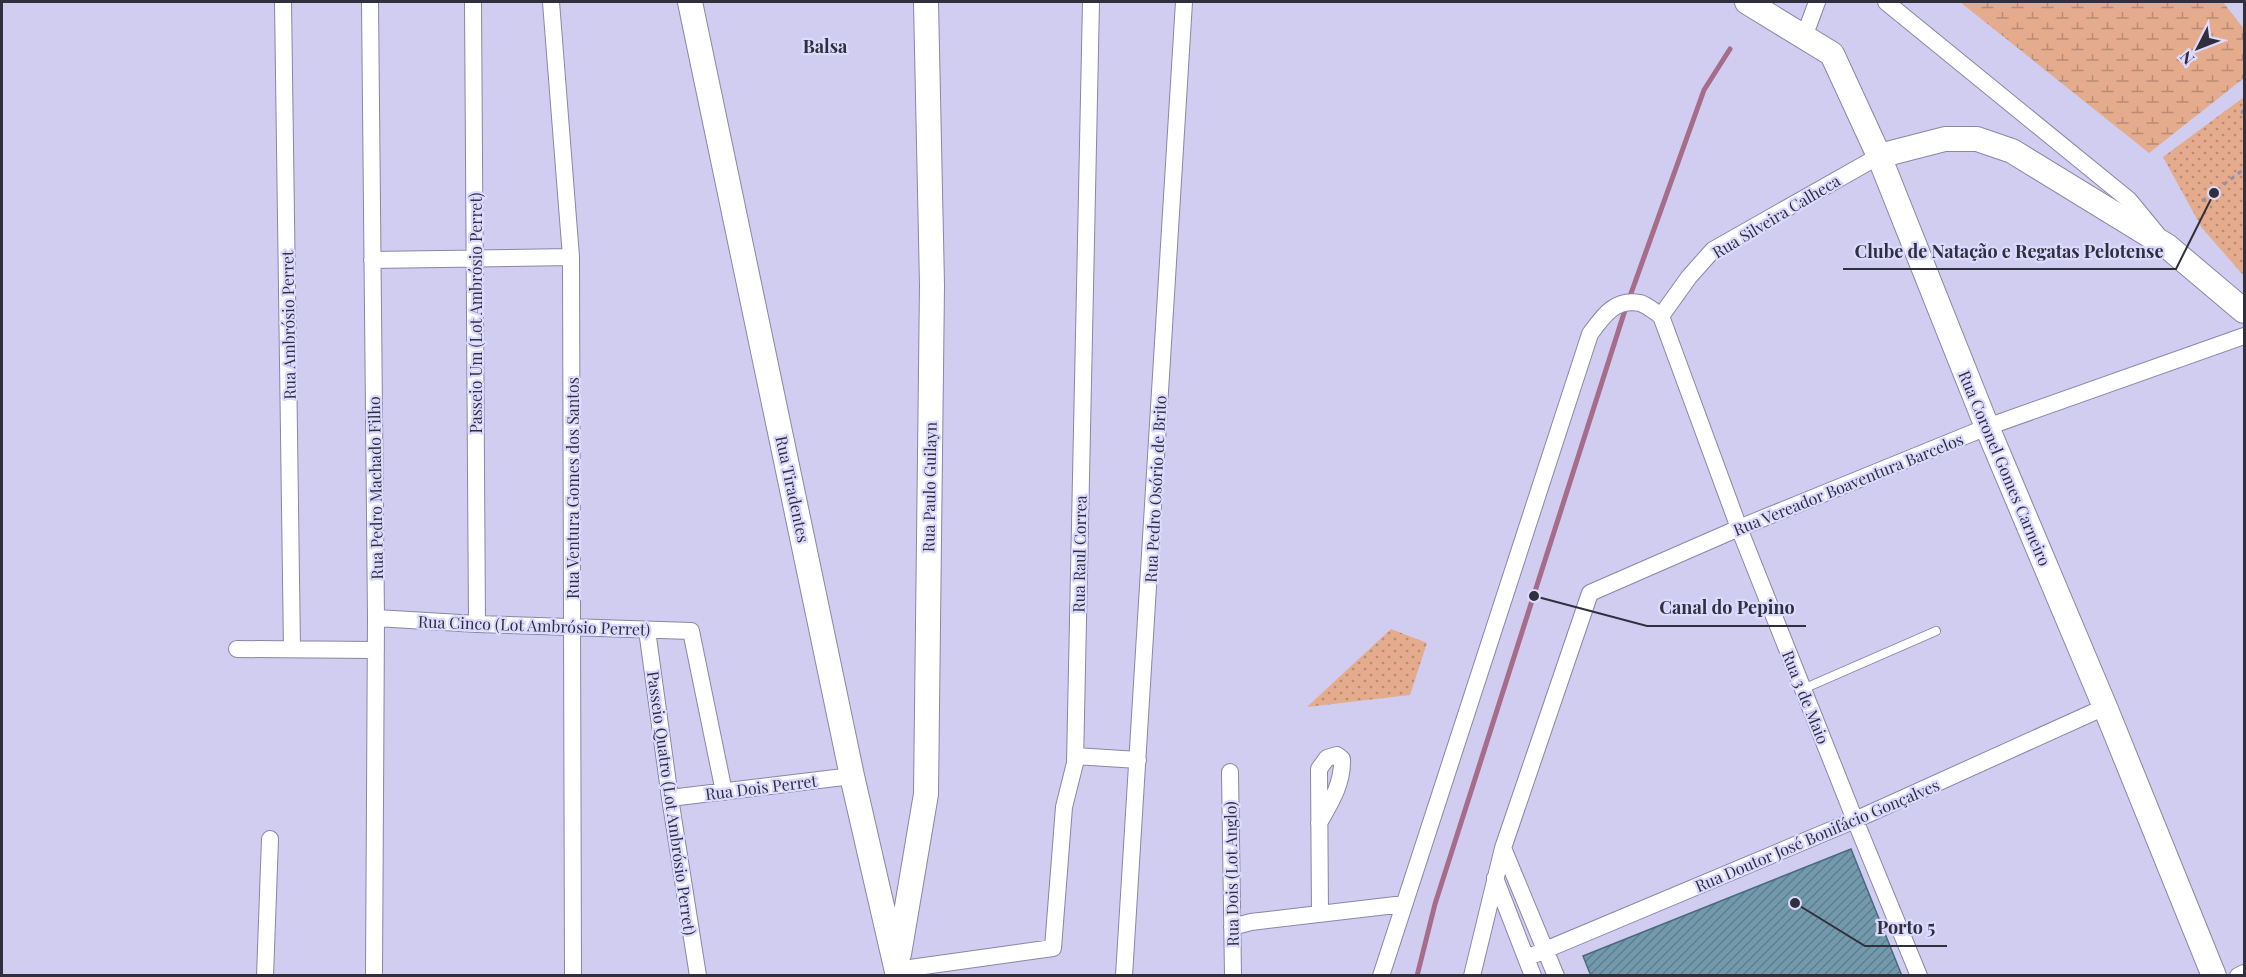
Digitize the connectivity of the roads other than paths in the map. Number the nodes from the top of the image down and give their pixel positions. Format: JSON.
{"nodes":[{"id":1,"x":283,"y":2,"type":"edge"},
{"id":2,"x":370,"y":2,"type":"edge"},
{"id":3,"x":473,"y":2,"type":"edge"},
{"id":4,"x":551,"y":2,"type":"edge"},
{"id":5,"x":690,"y":2,"type":"edge"},
{"id":6,"x":926,"y":2,"type":"edge"},
{"id":7,"x":1091,"y":2,"type":"edge"},
{"id":8,"x":1184,"y":2,"type":"edge"},
{"id":9,"x":1747,"y":2,"type":"edge"},
{"id":10,"x":1817,"y":2,"type":"edge"},
{"id":11,"x":1886,"y":2,"type":"edge"},
{"id":12,"x":1804,"y":37,"type":"junction"},
{"id":13,"x":1879,"y":156,"type":"junction"},
{"id":14,"x":2167,"y":246,"type":"junction"},
{"id":15,"x":474,"y":257,"type":"junction"},
{"id":16,"x":571,"y":257,"type":"junction"},
{"id":17,"x":372,"y":260,"type":"junction"},
{"id":18,"x":2244,"y":311,"type":"edge"},
{"id":19,"x":1661,"y":316,"type":"junction"},
{"id":20,"x":2244,"y":336,"type":"edge"},
{"id":21,"x":1987,"y":428,"type":"junction"},
{"id":22,"x":1739,"y":528,"type":"junction"},
{"id":23,"x":376,"y":618,"type":"junction"},
{"id":24,"x":477,"y":624,"type":"junction"},
{"id":25,"x":573,"y":627,"type":"junction"},
{"id":26,"x":647,"y":630,"type":"junction"},
{"id":27,"x":1936,"y":631,"type":"dead end"},
{"id":28,"x":237,"y":649,"type":"dead end"},
{"id":29,"x":292,"y":649,"type":"junction"},
{"id":30,"x":376,"y":650,"type":"junction"},
{"id":31,"x":1803,"y":689,"type":"junction"},
{"id":32,"x":2105,"y":707,"type":"junction"},
{"id":33,"x":1075,"y":756,"type":"junction"},
{"id":34,"x":1138,"y":760,"type":"junction"},
{"id":35,"x":1230,"y":772,"type":"dead end"},
{"id":36,"x":852,"y":776,"type":"junction"},
{"id":37,"x":724,"y":792,"type":"junction"},
{"id":38,"x":670,"y":798,"type":"junction"},
{"id":39,"x":1854,"y":820,"type":"junction"},
{"id":40,"x":1319,"y":823,"type":"dead end"},
{"id":41,"x":270,"y":839,"type":"dead end"},
{"id":42,"x":1503,"y":848,"type":"junction"},
{"id":43,"x":1495,"y":878,"type":"junction"},
{"id":44,"x":1404,"y":904,"type":"junction"},
{"id":45,"x":1320,"y":914,"type":"junction"},
{"id":46,"x":1232,"y":927,"type":"junction"},
{"id":47,"x":1546,"y":951,"type":"junction"},
{"id":48,"x":1526,"y":958,"type":"junction"},
{"id":49,"x":897,"y":973,"type":"edge"},
{"id":50,"x":2244,"y":973,"type":"edge"},
{"id":51,"x":265,"y":975,"type":"edge"},
{"id":52,"x":374,"y":975,"type":"edge"},
{"id":53,"x":573,"y":975,"type":"edge"},
{"id":54,"x":698,"y":975,"type":"edge"},
{"id":55,"x":1124,"y":975,"type":"edge"},
{"id":56,"x":1233,"y":975,"type":"edge"},
{"id":57,"x":1382,"y":975,"type":"edge"},
{"id":58,"x":1472,"y":975,"type":"edge"},
{"id":59,"x":1533,"y":975,"type":"edge"},
{"id":60,"x":1556,"y":975,"type":"edge"},
{"id":61,"x":1919,"y":975,"type":"edge"},
{"id":62,"x":2214,"y":975,"type":"edge"},
{"id":63,"x":2238,"y":975,"type":"edge"}],
"edges":[{"from":1,"to":29,"type":"street","name":"Rua Ambrósio Perret"},
{"from":2,"to":17,"type":"street","name":"Rua Pedro Machado Filho"},
{"from":3,"to":15,"type":"street","name":"Passeio Um (Lot Ambrósio Perret)"},
{"from":4,"to":16,"type":"street","name":"Rua Ventura Gomes dos Santos"},
{"from":5,"to":36,"type":"street","name":"Rua Tiradentes"},
{"from":6,"to":49,"type":"street","name":"Rua Paulo Guilayn"},
{"from":7,"to":33,"type":"street","name":"Rua Raul Correa"},
{"from":8,"to":34,"type":"street","name":"Rua Pedro Osório de Brito"},
{"from":9,"to":12,"type":"street","name":"Rua Coronel Gomes Carneiro"},
{"from":10,"to":12,"type":"street"},
{"from":11,"to":14,"type":"street"},
{"from":12,"to":13,"type":"street","name":"Rua Coronel Gomes Carneiro"},
{"from":13,"to":14,"type":"street"},
{"from":13,"to":19,"type":"street","name":"Rua Silveira Calheca"},
{"from":13,"to":21,"type":"street","name":"Rua Coronel Gomes Carneiro"},
{"from":14,"to":18,"type":"street"},
{"from":15,"to":16,"type":"street"},
{"from":15,"to":17,"type":"street"},
{"from":15,"to":24,"type":"street","name":"Passeio Um (Lot Ambrósio Perret)"},
{"from":16,"to":25,"type":"street","name":"Rua Ventura Gomes dos Santos"},
{"from":17,"to":23,"type":"street","name":"Rua Pedro Machado Filho"},
{"from":19,"to":22,"type":"street","name":"Rua 3 de Maio"},
{"from":19,"to":44,"type":"street"},
{"from":20,"to":21,"type":"street","name":"Rua Vereador Boaventura Barcelos"},
{"from":21,"to":22,"type":"street","name":"Rua Vereador Boaventura Barcelos"},
{"from":21,"to":32,"type":"street","name":"Rua Coronel Gomes Carneiro"},
{"from":22,"to":31,"type":"street","name":"Rua 3 de Maio"},
{"from":22,"to":42,"type":"street","name":"Rua Vereador Boaventura Barcelos"},
{"from":23,"to":24,"type":"street","name":"Rua Cinco (Lot Ambrósio Perret)"},
{"from":23,"to":30,"type":"street","name":"Rua Pedro Machado Filho"},
{"from":24,"to":25,"type":"street","name":"Rua Cinco (Lot Ambrósio Perret)"},
{"from":25,"to":26,"type":"street","name":"Rua Cinco (Lot Ambrósio Perret)"},
{"from":25,"to":53,"type":"street","name":"Rua Ventura Gomes dos Santos"},
{"from":26,"to":37,"type":"street","name":"Rua Cinco (Lot Ambrósio Perret)"},
{"from":26,"to":38,"type":"street","name":"Passeio Quatro (Lot Ambrósio Perret)"},
{"from":27,"to":31,"type":"lane"},
{"from":28,"to":29,"type":"street"},
{"from":29,"to":30,"type":"street"},
{"from":30,"to":52,"type":"street","name":"Rua Pedro Machado Filho"},
{"from":31,"to":39,"type":"street","name":"Rua 3 de Maio"},
{"from":32,"to":39,"type":"street","name":"Rua Doutor José Bonifácio Gonçalves"},
{"from":32,"to":62,"type":"street","name":"Rua Coronel Gomes Carneiro"},
{"from":33,"to":34,"type":"street"},
{"from":33,"to":49,"type":"street","name":"Rua Raul Correa"},
{"from":34,"to":55,"type":"street","name":"Rua Pedro Osório de Brito"},
{"from":35,"to":46,"type":"street","name":"Rua Dois (Lot Anglo)"},
{"from":36,"to":37,"type":"street","name":"Rua Dois Perret"},
{"from":36,"to":49,"type":"street","name":"Rua Tiradentes"},
{"from":37,"to":38,"type":"street","name":"Rua Dois Perret"},
{"from":38,"to":54,"type":"street","name":"Passeio Quatro (Lot Ambrósio Perret)"},
{"from":39,"to":47,"type":"street","name":"Rua Doutor José Bonifácio Gonçalves"},
{"from":39,"to":61,"type":"street","name":"Rua 3 de Maio"},
{"from":40,"to":45,"type":"street"},
{"from":41,"to":51,"type":"street"},
{"from":42,"to":43,"type":"street"},
{"from":42,"to":47,"type":"street"},
{"from":43,"to":48,"type":"street"},
{"from":43,"to":58,"type":"street"},
{"from":44,"to":45,"type":"street"},
{"from":44,"to":57,"type":"street"},
{"from":45,"to":46,"type":"street"},
{"from":46,"to":56,"type":"street","name":"Rua Dois (Lot Anglo)"},
{"from":47,"to":48,"type":"street","name":"Rua Doutor José Bonifácio Gonçalves"},
{"from":47,"to":60,"type":"street"},
{"from":48,"to":59,"type":"street"},
{"from":50,"to":63,"type":"street"}]}
